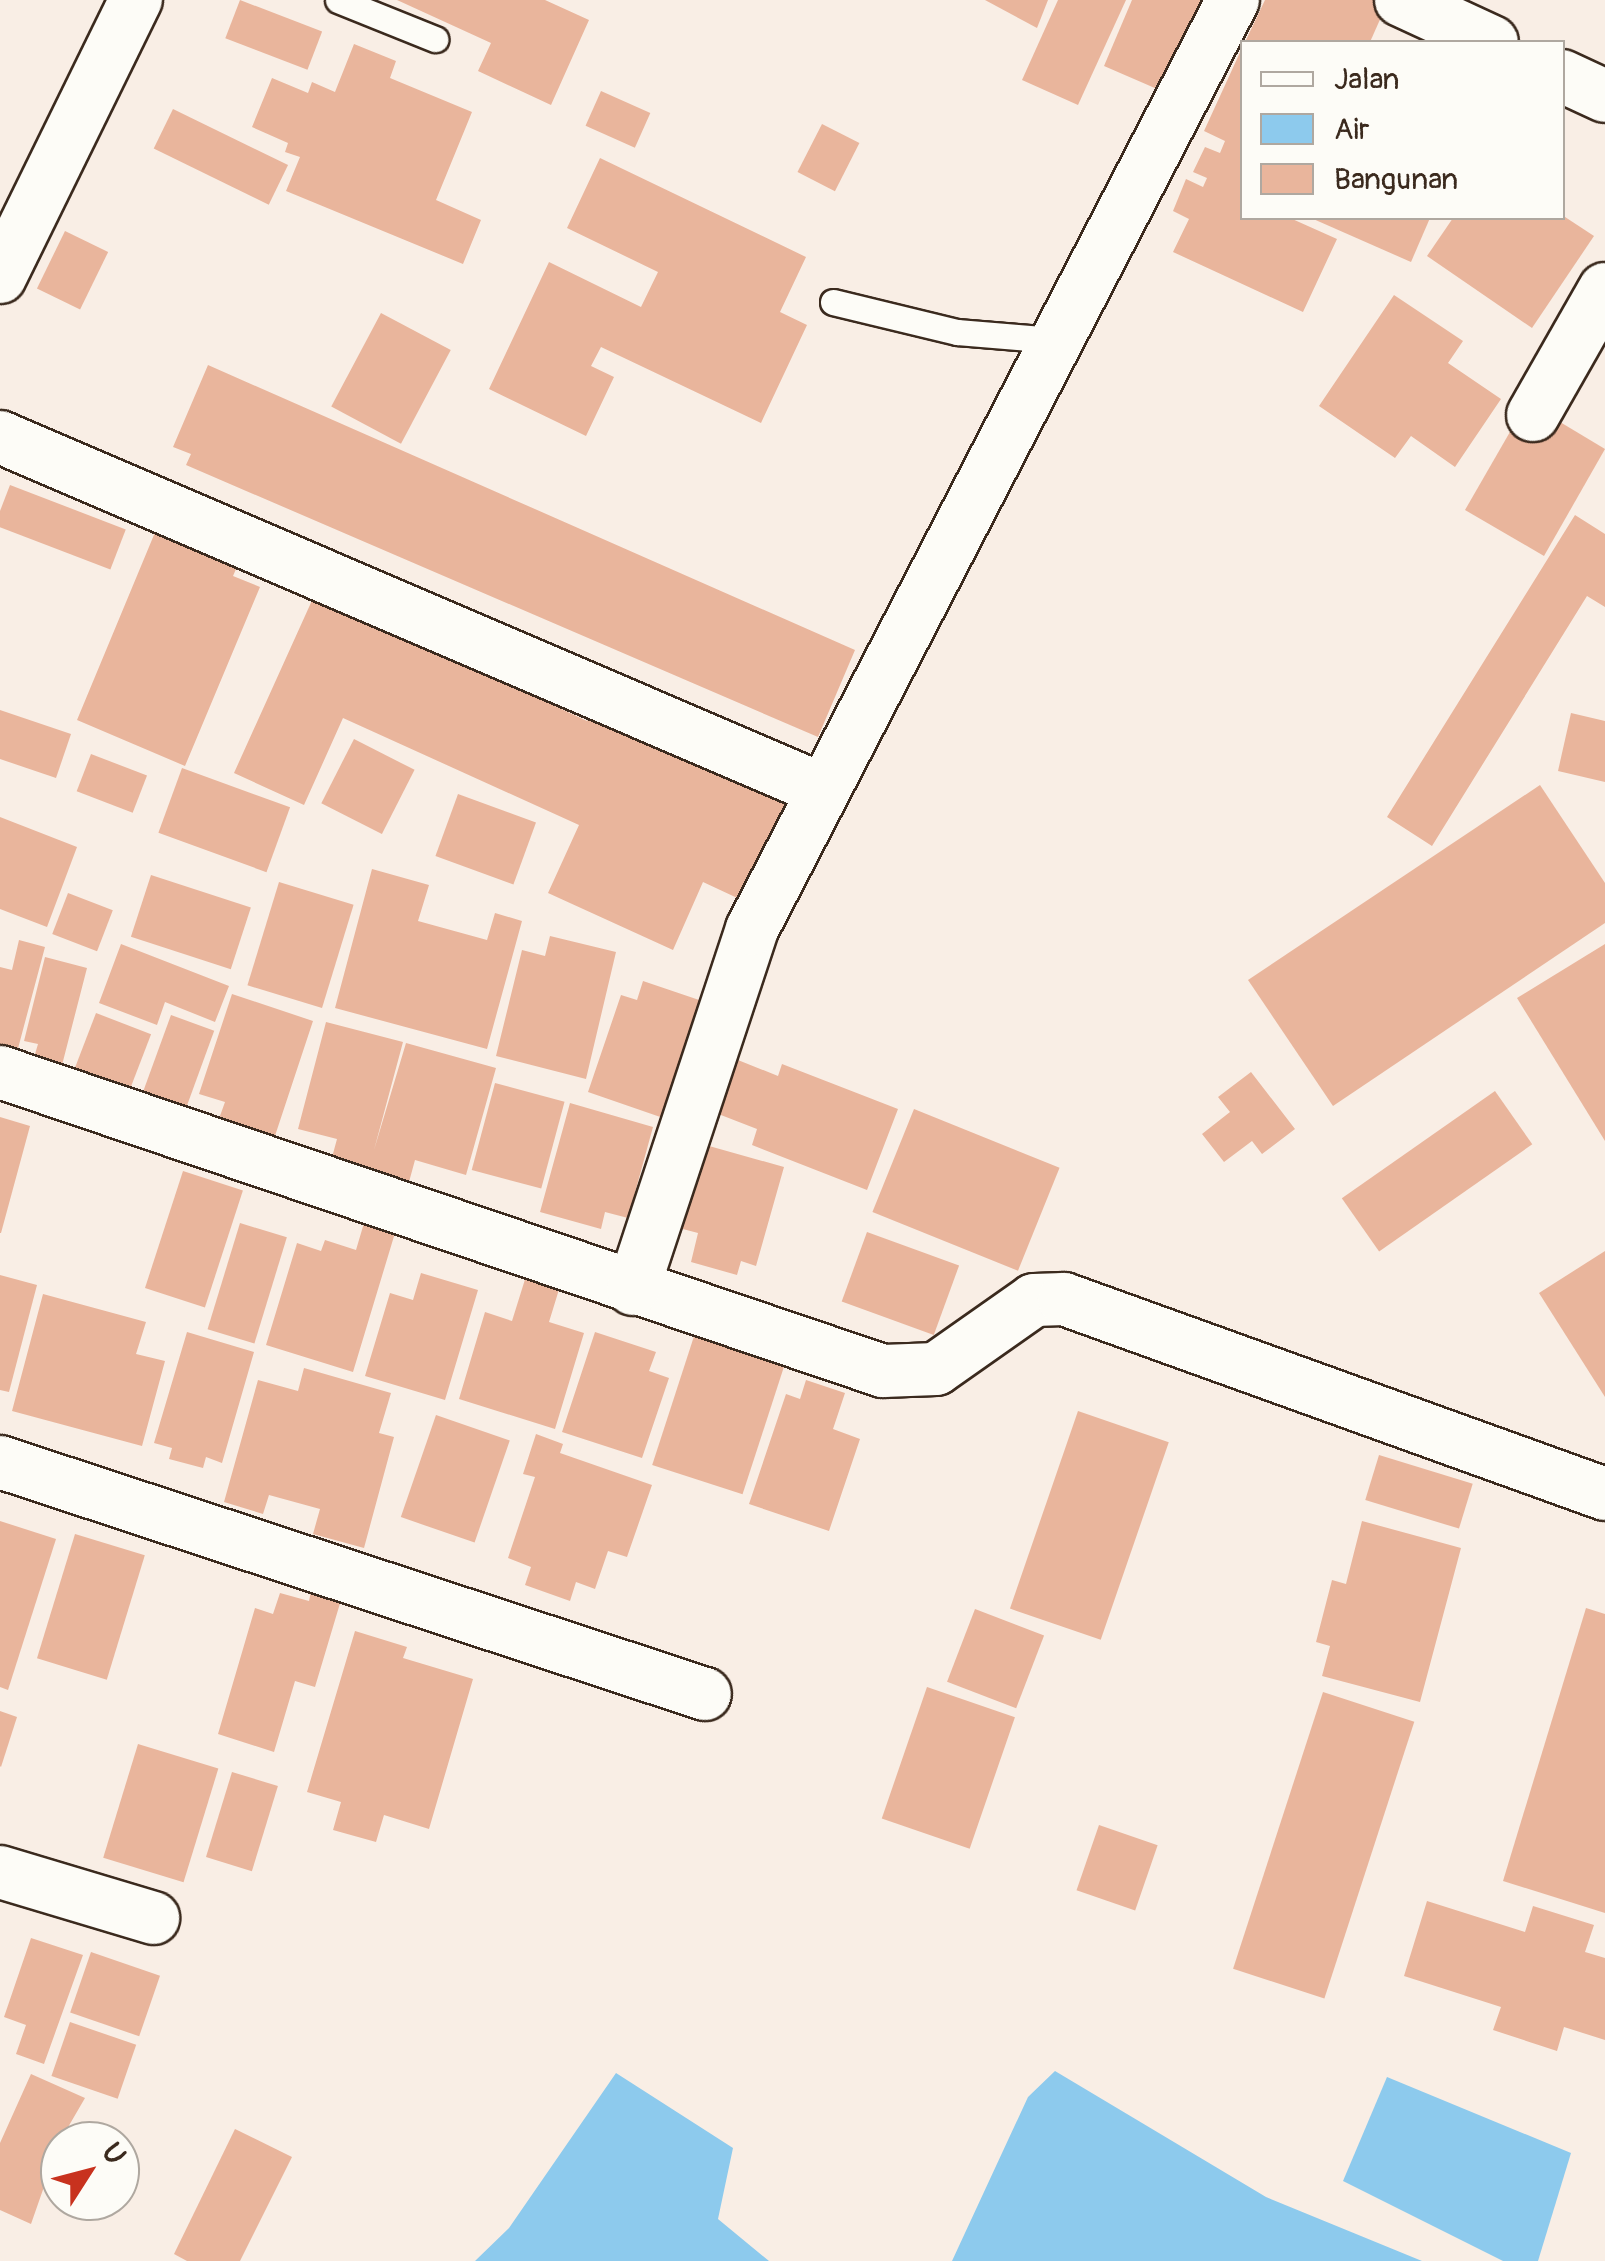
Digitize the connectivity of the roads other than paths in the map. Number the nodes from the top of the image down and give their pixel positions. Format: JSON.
{"nodes":[{"id":1,"x":136,"y":0,"type":"edge"},
{"id":2,"x":338,"y":0,"type":"edge"},
{"id":3,"x":1233,"y":0,"type":"edge"},
{"id":4,"x":1401,"y":0,"type":"edge"},
{"id":5,"x":436,"y":39,"type":"dead end"},
{"id":6,"x":1488,"y":40,"type":"edge"},
{"id":7,"x":1565,"y":77,"type":"edge"},
{"id":8,"x":1605,"y":96,"type":"edge"},
{"id":9,"x":0,"y":278,"type":"edge"},
{"id":10,"x":1605,"y":289,"type":"edge"},
{"id":11,"x":833,"y":302,"type":"dead end"},
{"id":12,"x":1054,"y":340,"type":"junction"},
{"id":13,"x":1532,"y":415,"type":"dead end"},
{"id":14,"x":0,"y":437,"type":"edge"},
{"id":15,"x":818,"y":788,"type":"junction"},
{"id":16,"x":0,"y":1072,"type":"edge"},
{"id":17,"x":632,"y":1289,"type":"junction"},
{"id":18,"x":0,"y":1462,"type":"edge"},
{"id":19,"x":1605,"y":1494,"type":"edge"},
{"id":20,"x":706,"y":1694,"type":"dead end"},
{"id":21,"x":0,"y":1872,"type":"edge"},
{"id":22,"x":153,"y":1918,"type":"dead end"}],
"edges":[{"from":1,"to":9,"type":"street"},
{"from":2,"to":5,"type":"lane"},
{"from":3,"to":12,"type":"street"},
{"from":4,"to":6,"type":"street"},
{"from":7,"to":8,"type":"street"},
{"from":10,"to":13,"type":"street"},
{"from":11,"to":12,"type":"lane"},
{"from":12,"to":15,"type":"street"},
{"from":14,"to":15,"type":"street"},
{"from":15,"to":17,"type":"street"},
{"from":16,"to":17,"type":"street"},
{"from":17,"to":19,"type":"street"},
{"from":18,"to":20,"type":"street"},
{"from":21,"to":22,"type":"street"}]}
